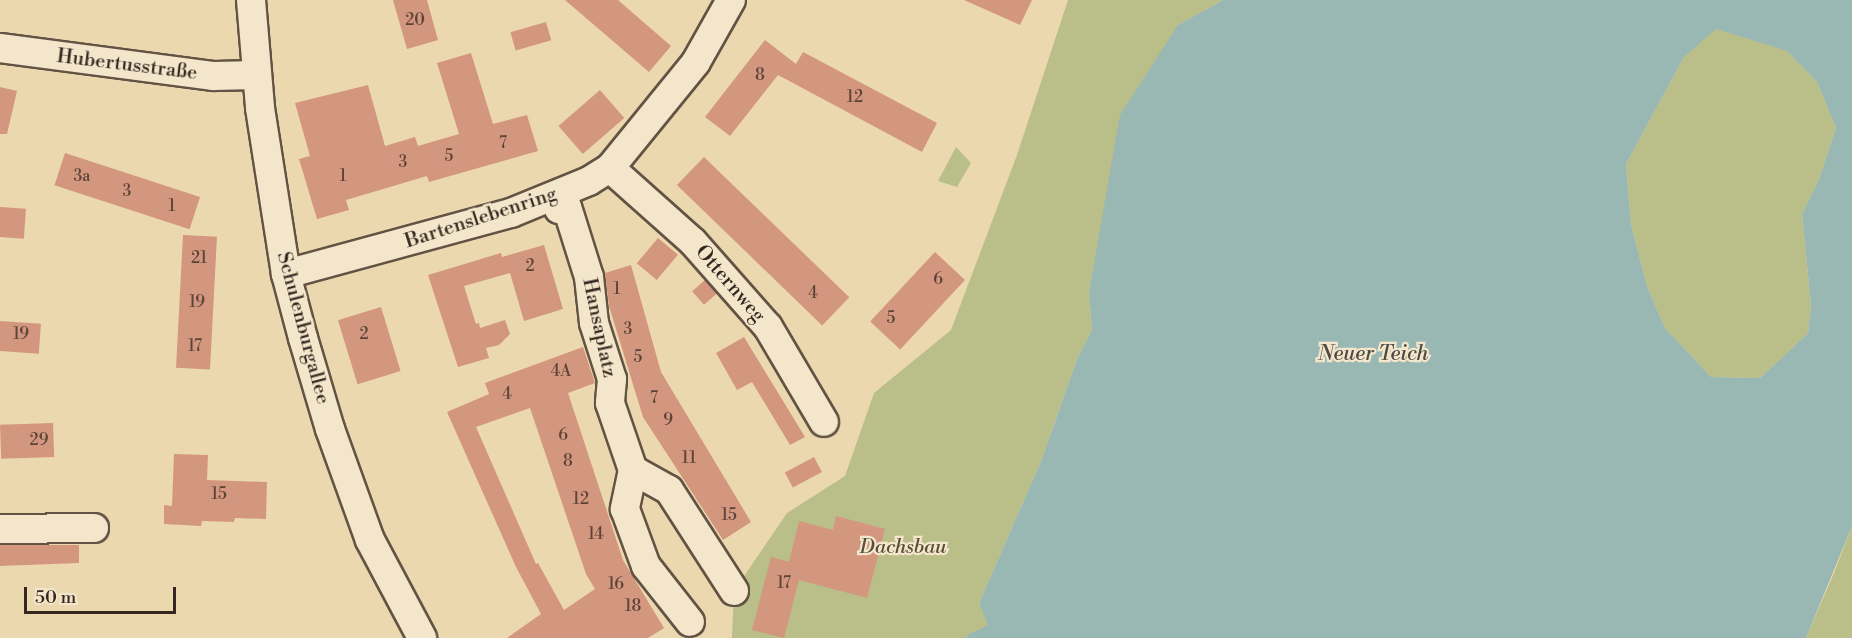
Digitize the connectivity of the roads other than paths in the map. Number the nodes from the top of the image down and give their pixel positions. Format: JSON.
{"nodes":[{"id":1,"x":251,"y":0,"type":"edge"},
{"id":2,"x":731,"y":0,"type":"edge"},
{"id":3,"x":0,"y":48,"type":"edge"},
{"id":4,"x":255,"y":75,"type":"junction"},
{"id":5,"x":610,"y":168,"type":"junction"},
{"id":6,"x":554,"y":197,"type":"junction"},
{"id":7,"x":286,"y":274,"type":"junction"},
{"id":8,"x":824,"y":422,"type":"dead end"},
{"id":9,"x":633,"y":470,"type":"junction"},
{"id":10,"x":0,"y":528,"type":"edge"},
{"id":11,"x":94,"y":528,"type":"dead end"},
{"id":12,"x":734,"y":591,"type":"dead end"},
{"id":13,"x":690,"y":622,"type":"dead end"},
{"id":14,"x":422,"y":638,"type":"edge"}],
"edges":[{"from":1,"to":4,"type":"street","name":"Schulenburgallee"},
{"from":2,"to":5,"type":"street","name":"Bartenslebenring"},
{"from":3,"to":4,"type":"street","name":"Hubertusstraße"},
{"from":4,"to":7,"type":"street","name":"Schulenburgallee"},
{"from":5,"to":6,"type":"street","name":"Bartenslebenring"},
{"from":5,"to":8,"type":"street","name":"Otternweg"},
{"from":6,"to":7,"type":"street","name":"Bartenslebenring"},
{"from":6,"to":9,"type":"street","name":"Hansaplatz"},
{"from":7,"to":14,"type":"street","name":"Schulenburgallee"},
{"from":9,"to":12,"type":"street"},
{"from":9,"to":13,"type":"street"},
{"from":10,"to":11,"type":"street"}]}
